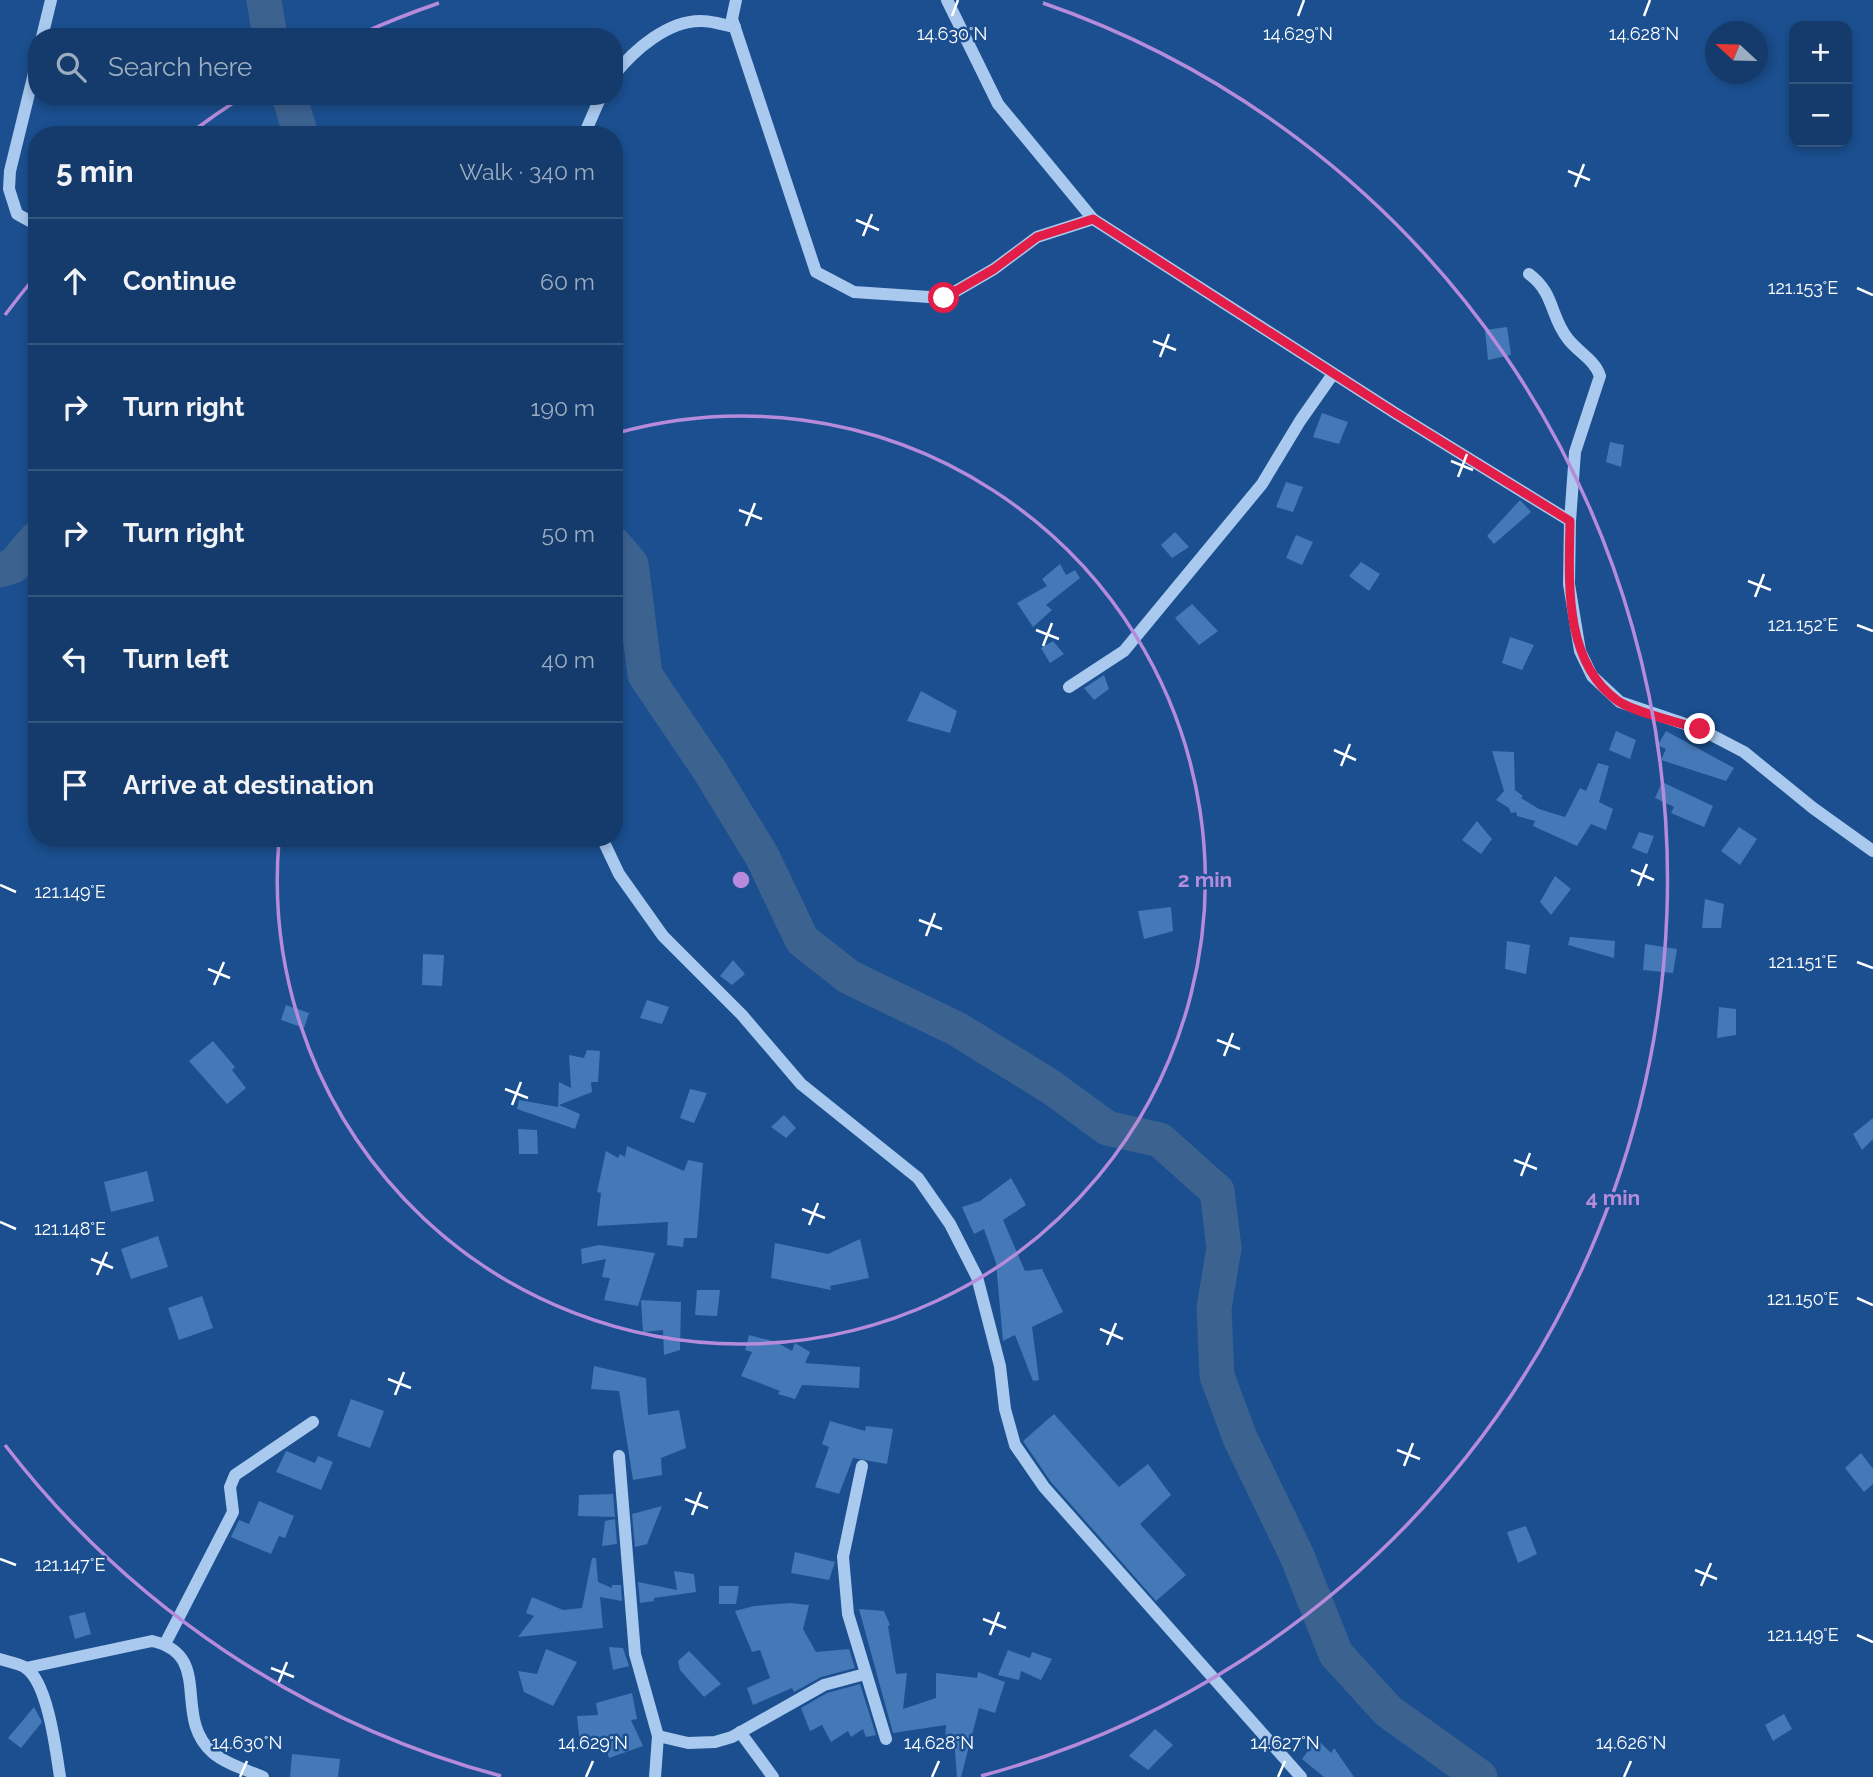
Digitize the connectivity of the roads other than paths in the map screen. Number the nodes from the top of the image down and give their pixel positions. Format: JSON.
{"nodes":[{"id":1,"x":51,"y":0,"type":"edge"},
{"id":2,"x":736,"y":0,"type":"edge"},
{"id":3,"x":947,"y":0,"type":"edge"},
{"id":4,"x":735,"y":27,"type":"junction"},
{"id":5,"x":44,"y":28,"type":"edge"},
{"id":6,"x":623,"y":66,"type":"edge"},
{"id":7,"x":28,"y":102,"type":"edge"},
{"id":8,"x":597,"y":105,"type":"edge"},
{"id":9,"x":588,"y":126,"type":"edge"},
{"id":10,"x":1093,"y":219,"type":"junction"},
{"id":11,"x":28,"y":220,"type":"edge"},
{"id":12,"x":1529,"y":274,"type":"dead end"},
{"id":13,"x":1334,"y":374,"type":"junction"},
{"id":14,"x":1570,"y":521,"type":"junction"},
{"id":15,"x":1069,"y":687,"type":"dead end"},
{"id":16,"x":606,"y":847,"type":"edge"},
{"id":17,"x":1873,"y":850,"type":"edge"},
{"id":18,"x":313,"y":1422,"type":"dead end"},
{"id":19,"x":619,"y":1456,"type":"dead end"},
{"id":20,"x":862,"y":1466,"type":"dead end"},
{"id":21,"x":165,"y":1644,"type":"junction"},
{"id":22,"x":0,"y":1659,"type":"edge"},
{"id":23,"x":26,"y":1668,"type":"junction"},
{"id":24,"x":865,"y":1674,"type":"junction"},
{"id":25,"x":740,"y":1732,"type":"junction"},
{"id":26,"x":658,"y":1736,"type":"junction"},
{"id":27,"x":886,"y":1739,"type":"dead end"},
{"id":28,"x":60,"y":1777,"type":"edge"},
{"id":29,"x":262,"y":1777,"type":"edge"},
{"id":30,"x":655,"y":1777,"type":"edge"},
{"id":31,"x":773,"y":1777,"type":"edge"},
{"id":32,"x":1301,"y":1777,"type":"edge"}],
"edges":[{"from":1,"to":5,"type":"street"},
{"from":2,"to":4,"type":"street"},
{"from":3,"to":10,"type":"street"},
{"from":4,"to":6,"type":"street"},
{"from":4,"to":10,"type":"street"},
{"from":7,"to":11,"type":"street"},
{"from":8,"to":9,"type":"street"},
{"from":10,"to":13,"type":"street"},
{"from":12,"to":14,"type":"street"},
{"from":13,"to":14,"type":"street"},
{"from":13,"to":15,"type":"street"},
{"from":14,"to":17,"type":"street"},
{"from":16,"to":32,"type":"street"},
{"from":18,"to":21,"type":"street"},
{"from":19,"to":26,"type":"street"},
{"from":20,"to":24,"type":"street"},
{"from":21,"to":23,"type":"street"},
{"from":21,"to":29,"type":"street"},
{"from":22,"to":23,"type":"street"},
{"from":23,"to":28,"type":"street"},
{"from":24,"to":25,"type":"street"},
{"from":24,"to":27,"type":"street"},
{"from":25,"to":26,"type":"street"},
{"from":25,"to":31,"type":"street"},
{"from":26,"to":30,"type":"street"}]}
